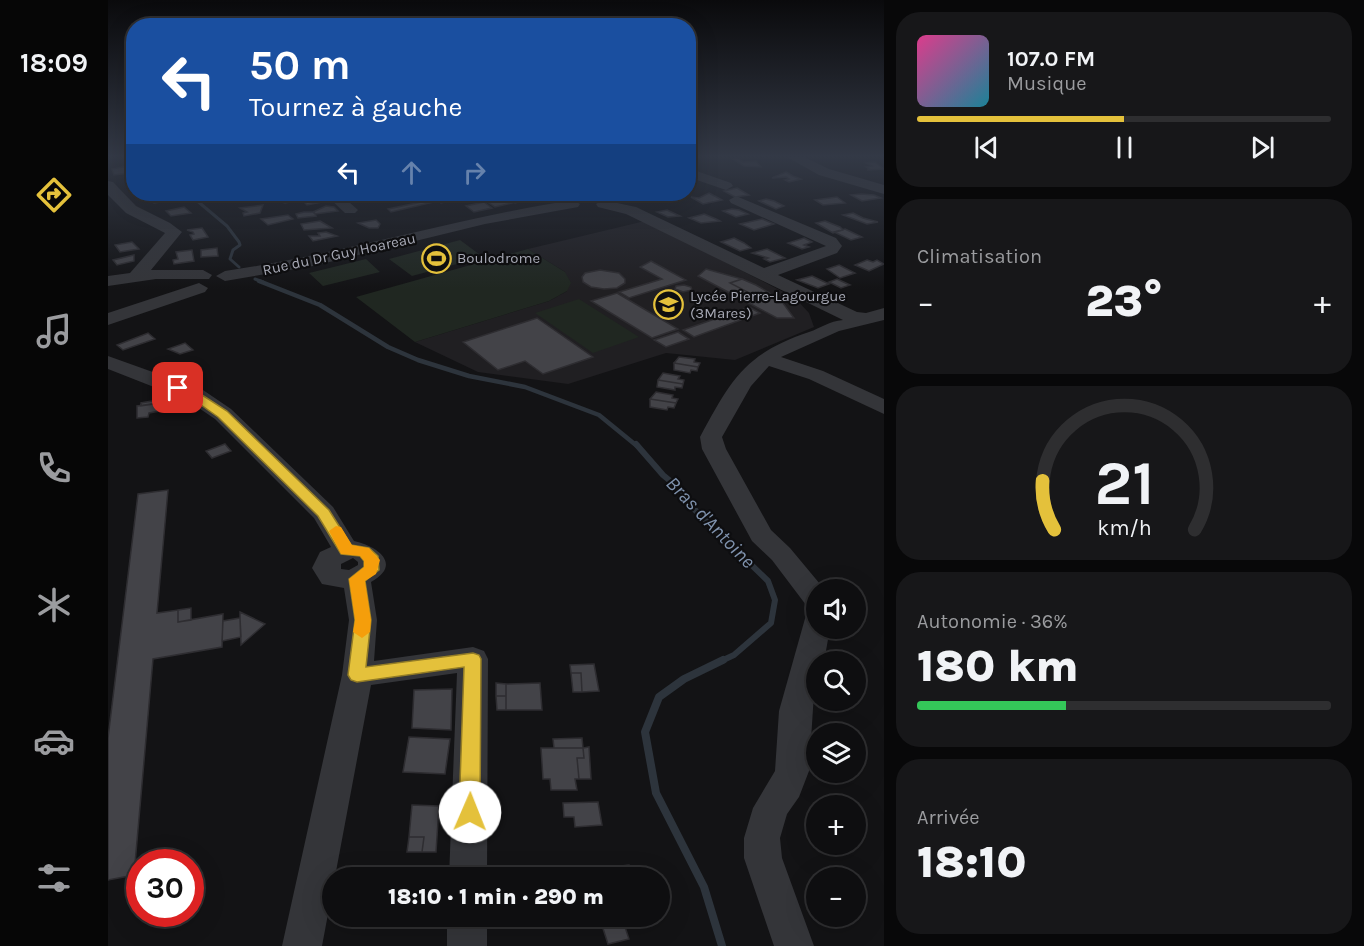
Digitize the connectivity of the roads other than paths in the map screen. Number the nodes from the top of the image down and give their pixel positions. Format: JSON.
{"nodes":[{"id":1,"x":121,"y":201,"type":"edge"},
{"id":2,"x":340,"y":201,"type":"edge"},
{"id":3,"x":739,"y":201,"type":"edge"},
{"id":4,"x":350,"y":210,"type":"dead end"},
{"id":5,"x":764,"y":274,"type":"junction"},
{"id":6,"x":136,"y":276,"type":"junction"},
{"id":7,"x":108,"y":281,"type":"edge"},
{"id":8,"x":192,"y":283,"type":"junction"},
{"id":9,"x":884,"y":314,"type":"edge"},
{"id":10,"x":108,"y":318,"type":"edge"},
{"id":11,"x":858,"y":318,"type":"junction"},
{"id":12,"x":766,"y":359,"type":"junction"},
{"id":13,"x":108,"y":362,"type":"edge"},
{"id":14,"x":884,"y":407,"type":"edge"},
{"id":15,"x":806,"y":585,"type":"edge"},
{"id":16,"x":813,"y":639,"type":"edge"},
{"id":17,"x":357,"y":675,"type":"junction"},
{"id":18,"x":468,"y":867,"type":"edge"},
{"id":19,"x":467,"y":927,"type":"edge"},
{"id":20,"x":302,"y":946,"type":"edge"},
{"id":21,"x":467,"y":946,"type":"edge"},
{"id":22,"x":794,"y":946,"type":"edge"}],
"edges":[{"from":1,"to":6,"type":"street"},
{"from":2,"to":4,"type":"street"},
{"from":3,"to":5,"type":"street"},
{"from":5,"to":8,"type":"street","name":"Rue du Dr Guy Hoareau"},
{"from":5,"to":11,"type":"street","name":"Rue du Dr Guy Hoareau"},
{"from":6,"to":7,"type":"street"},
{"from":6,"to":8,"type":"street"},
{"from":8,"to":10,"type":"street"},
{"from":9,"to":11,"type":"street"},
{"from":11,"to":12,"type":"street"},
{"from":12,"to":14,"type":"street"},
{"from":12,"to":15,"type":"street"},
{"from":13,"to":17,"type":"street"},
{"from":16,"to":22,"type":"street"},
{"from":17,"to":18,"type":"street"},
{"from":17,"to":20,"type":"street"},
{"from":19,"to":21,"type":"street"}]}
